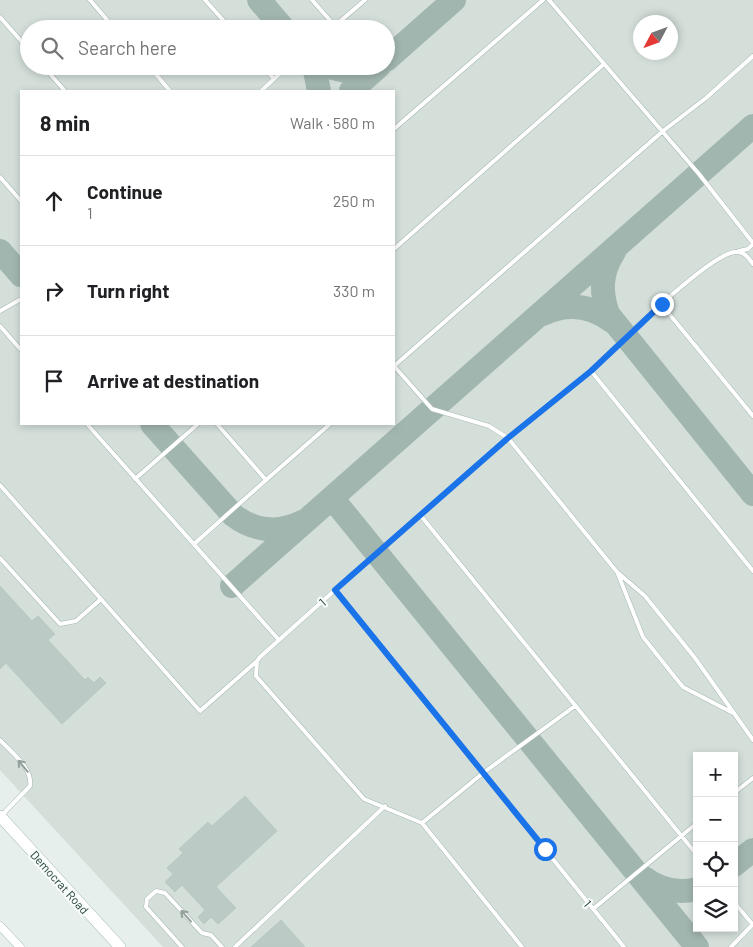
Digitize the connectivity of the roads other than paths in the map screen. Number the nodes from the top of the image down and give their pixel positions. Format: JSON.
{"nodes":[{"id":1,"x":90,"y":0,"type":"edge"},
{"id":2,"x":205,"y":0,"type":"edge"},
{"id":3,"x":312,"y":0,"type":"edge"},
{"id":4,"x":365,"y":0,"type":"edge"},
{"id":5,"x":543,"y":0,"type":"edge"},
{"id":6,"x":548,"y":0,"type":"edge"},
{"id":7,"x":0,"y":18,"type":"edge"},
{"id":8,"x":108,"y":20,"type":"edge"},
{"id":9,"x":223,"y":20,"type":"edge"},
{"id":10,"x":328,"y":20,"type":"edge"},
{"id":11,"x":341,"y":20,"type":"edge"},
{"id":12,"x":20,"y":40,"type":"edge"},
{"id":13,"x":753,"y":56,"type":"edge"},
{"id":14,"x":604,"y":64,"type":"junction"},
{"id":15,"x":51,"y":75,"type":"edge"},
{"id":16,"x":157,"y":75,"type":"edge"},
{"id":17,"x":271,"y":75,"type":"edge"},
{"id":18,"x":278,"y":75,"type":"edge"},
{"id":19,"x":274,"y":79,"type":"junction"},
{"id":20,"x":63,"y":90,"type":"edge"},
{"id":21,"x":169,"y":90,"type":"edge"},
{"id":22,"x":262,"y":90,"type":"edge"},
{"id":23,"x":395,"y":128,"type":"edge"},
{"id":24,"x":663,"y":131,"type":"junction"},
{"id":25,"x":0,"y":177,"type":"edge"},
{"id":26,"x":20,"y":200,"type":"edge"},
{"id":27,"x":753,"y":243,"type":"edge"},
{"id":28,"x":395,"y":248,"type":"edge"},
{"id":29,"x":737,"y":252,"type":"junction"},
{"id":30,"x":753,"y":264,"type":"edge"},
{"id":31,"x":20,"y":300,"type":"edge"},
{"id":32,"x":662,"y":304,"type":"junction"},
{"id":33,"x":0,"y":311,"type":"edge"},
{"id":34,"x":0,"y":326,"type":"edge"},
{"id":35,"x":20,"y":349,"type":"edge"},
{"id":36,"x":395,"y":365,"type":"edge"},
{"id":37,"x":395,"y":367,"type":"edge"},
{"id":38,"x":591,"y":371,"type":"junction"},
{"id":39,"x":753,"y":416,"type":"edge"},
{"id":40,"x":88,"y":425,"type":"edge"},
{"id":41,"x":197,"y":425,"type":"edge"},
{"id":42,"x":218,"y":425,"type":"edge"},
{"id":43,"x":329,"y":425,"type":"edge"},
{"id":44,"x":508,"y":438,"type":"junction"},
{"id":45,"x":135,"y":479,"type":"junction"},
{"id":46,"x":266,"y":480,"type":"junction"},
{"id":47,"x":0,"y":485,"type":"edge"},
{"id":48,"x":421,"y":516,"type":"junction"},
{"id":49,"x":194,"y":544,"type":"junction"},
{"id":50,"x":0,"y":558,"type":"edge"},
{"id":51,"x":753,"y":571,"type":"edge"},
{"id":52,"x":617,"y":572,"type":"junction"},
{"id":53,"x":335,"y":590,"type":"junction"},
{"id":54,"x":101,"y":599,"type":"junction"},
{"id":55,"x":279,"y":640,"type":"junction"},
{"id":56,"x":257,"y":661,"type":"junction"},
{"id":57,"x":575,"y":706,"type":"junction"},
{"id":58,"x":733,"y":713,"type":"junction"},
{"id":59,"x":0,"y":740,"type":"edge"},
{"id":60,"x":753,"y":740,"type":"edge"},
{"id":61,"x":483,"y":773,"type":"junction"},
{"id":62,"x":753,"y":778,"type":"edge"},
{"id":63,"x":738,"y":790,"type":"edge"},
{"id":64,"x":385,"y":806,"type":"junction"},
{"id":65,"x":0,"y":817,"type":"edge"},
{"id":66,"x":422,"y":824,"type":"junction"},
{"id":67,"x":693,"y":826,"type":"edge"},
{"id":68,"x":681,"y":836,"type":"junction"},
{"id":69,"x":693,"y":850,"type":"edge"},
{"id":70,"x":738,"y":907,"type":"edge"},
{"id":71,"x":593,"y":909,"type":"junction"},
{"id":72,"x":753,"y":925,"type":"edge"},
{"id":73,"x":0,"y":926,"type":"edge"},
{"id":74,"x":20,"y":947,"type":"edge"},
{"id":75,"x":120,"y":947,"type":"edge"},
{"id":76,"x":182,"y":947,"type":"edge"},
{"id":77,"x":222,"y":947,"type":"edge"},
{"id":78,"x":236,"y":947,"type":"edge"},
{"id":79,"x":522,"y":947,"type":"edge"},
{"id":80,"x":624,"y":947,"type":"edge"},
{"id":81,"x":731,"y":947,"type":"edge"}],
"edges":[{"from":1,"to":8,"type":"lane"},
{"from":2,"to":9,"type":"lane"},
{"from":3,"to":10,"type":"lane"},
{"from":4,"to":11,"type":"lane"},
{"from":5,"to":23,"type":"lane"},
{"from":6,"to":14,"type":"lane"},
{"from":7,"to":12,"type":"lane"},
{"from":13,"to":24,"type":"lane"},
{"from":14,"to":24,"type":"lane"},
{"from":14,"to":28,"type":"lane"},
{"from":15,"to":20,"type":"lane"},
{"from":16,"to":21,"type":"lane"},
{"from":17,"to":19,"type":"lane"},
{"from":18,"to":19,"type":"lane"},
{"from":19,"to":22,"type":"lane"},
{"from":24,"to":27,"type":"lane"},
{"from":24,"to":36,"type":"lane"},
{"from":25,"to":26,"type":"lane"},
{"from":27,"to":29,"type":"lane"},
{"from":29,"to":30,"type":"lane"},
{"from":29,"to":32,"type":"lane"},
{"from":31,"to":33,"type":"lane"},
{"from":32,"to":38,"type":"lane"},
{"from":32,"to":39,"type":"lane"},
{"from":34,"to":35,"type":"lane"},
{"from":37,"to":44,"type":"lane"},
{"from":38,"to":44,"type":"lane"},
{"from":38,"to":51,"type":"lane"},
{"from":40,"to":45,"type":"lane"},
{"from":41,"to":45,"type":"lane"},
{"from":42,"to":46,"type":"lane"},
{"from":43,"to":46,"type":"lane"},
{"from":44,"to":48,"type":"lane"},
{"from":44,"to":52,"type":"lane"},
{"from":45,"to":49,"type":"lane"},
{"from":46,"to":49,"type":"lane"},
{"from":47,"to":54,"type":"lane"},
{"from":48,"to":53,"type":"lane"},
{"from":48,"to":57,"type":"lane"},
{"from":49,"to":55,"type":"lane"},
{"from":50,"to":54,"type":"lane"},
{"from":52,"to":58,"type":"lane"},
{"from":52,"to":58,"type":"lane"},
{"from":53,"to":55,"type":"lane","name":"1"},
{"from":53,"to":61,"type":"lane","name":"1"},
{"from":54,"to":56,"type":"lane","name":"1"},
{"from":55,"to":56,"type":"lane","name":"1"},
{"from":56,"to":64,"type":"lane"},
{"from":57,"to":61,"type":"lane"},
{"from":57,"to":68,"type":"lane"},
{"from":58,"to":60,"type":"lane"},
{"from":65,"to":59,"type":"lane","one_way":true},
{"from":61,"to":66,"type":"lane"},
{"from":61,"to":71,"type":"lane","name":"1"},
{"from":62,"to":63,"type":"lane"},
{"from":64,"to":66,"type":"lane"},
{"from":64,"to":78,"type":"lane"},
{"from":65,"to":75,"type":"main road","name":"Democrat Road"},
{"from":66,"to":79,"type":"lane"},
{"from":67,"to":68,"type":"lane"},
{"from":68,"to":69,"type":"lane"},
{"from":68,"to":71,"type":"lane"},
{"from":70,"to":72,"type":"lane"},
{"from":71,"to":80,"type":"lane","name":"1"},
{"from":72,"to":81,"type":"lane"},
{"from":73,"to":74,"type":"street"},
{"from":77,"to":76,"type":"lane","one_way":true}]}
